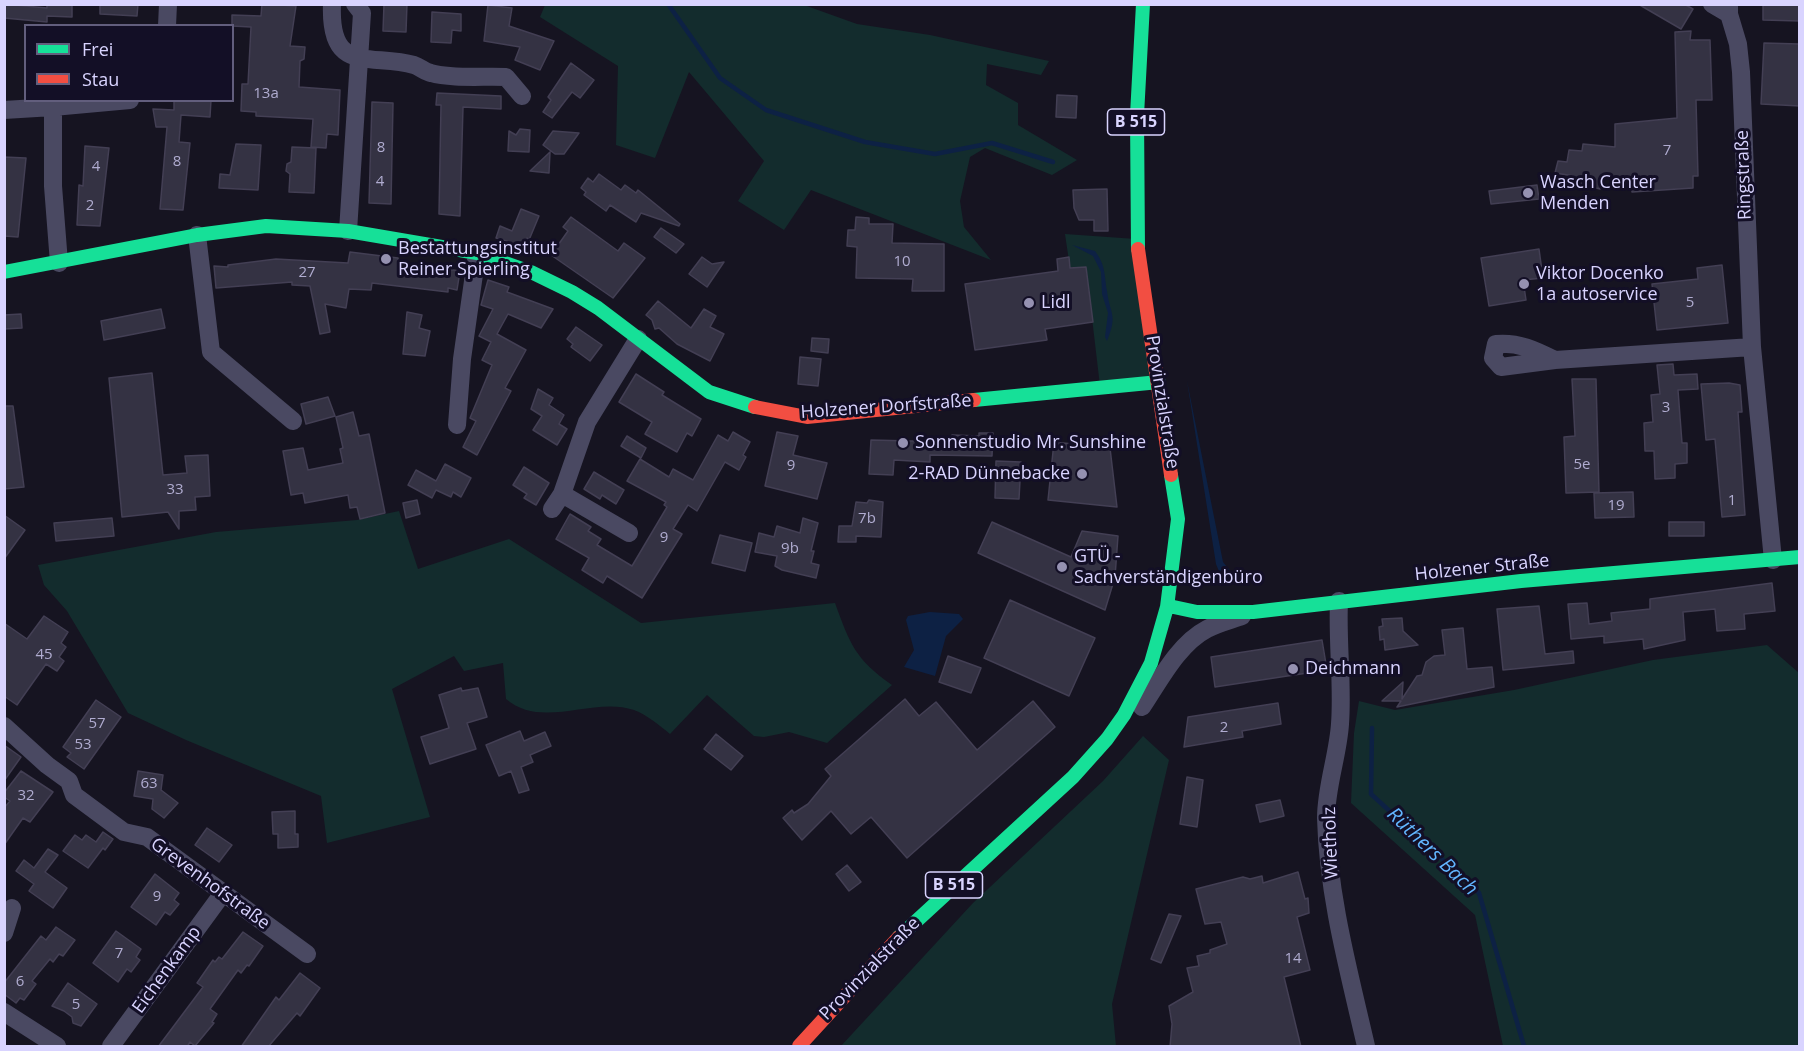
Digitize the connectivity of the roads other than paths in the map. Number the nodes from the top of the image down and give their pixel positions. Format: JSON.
{"nodes":[{"id":1,"x":168,"y":4,"type":"edge"},
{"id":2,"x":332,"y":4,"type":"edge"},
{"id":3,"x":355,"y":4,"type":"edge"},
{"id":4,"x":1143,"y":4,"type":"edge"},
{"id":5,"x":1712,"y":4,"type":"edge"},
{"id":6,"x":1729,"y":9,"type":"edge"},
{"id":7,"x":167,"y":24,"type":"edge"},
{"id":8,"x":360,"y":60,"type":"junction"},
{"id":9,"x":522,"y":96,"type":"dead end"},
{"id":10,"x":108,"y":102,"type":"edge"},
{"id":11,"x":53,"y":107,"type":"junction"},
{"id":12,"x":4,"y":110,"type":"edge"},
{"id":13,"x":348,"y":231,"type":"junction"},
{"id":14,"x":197,"y":235,"type":"junction"},
{"id":15,"x":477,"y":253,"type":"junction"},
{"id":16,"x":59,"y":263,"type":"junction"},
{"id":17,"x":4,"y":272,"type":"edge"},
{"id":18,"x":638,"y":339,"type":"junction"},
{"id":19,"x":1752,"y":346,"type":"junction"},
{"id":20,"x":1556,"y":360,"type":"dead end"},
{"id":21,"x":1159,"y":382,"type":"junction"},
{"id":22,"x":293,"y":420,"type":"dead end"},
{"id":23,"x":457,"y":424,"type":"dead end"},
{"id":24,"x":629,"y":533,"type":"dead end"},
{"id":25,"x":1800,"y":557,"type":"edge"},
{"id":26,"x":1773,"y":560,"type":"junction"},
{"id":27,"x":1339,"y":601,"type":"junction"},
{"id":28,"x":1168,"y":606,"type":"junction"},
{"id":29,"x":1253,"y":612,"type":"junction"},
{"id":30,"x":4,"y":726,"type":"edge"},
{"id":31,"x":1077,"y":773,"type":"junction"},
{"id":32,"x":223,"y":893,"type":"junction"},
{"id":33,"x":12,"y":908,"type":"dead end"},
{"id":34,"x":4,"y":933,"type":"edge"},
{"id":35,"x":307,"y":954,"type":"dead end"},
{"id":36,"x":4,"y":1012,"type":"edge"},
{"id":37,"x":57,"y":1047,"type":"edge"},
{"id":38,"x":111,"y":1047,"type":"edge"},
{"id":39,"x":799,"y":1047,"type":"edge"},
{"id":40,"x":1366,"y":1047,"type":"edge"}],
"edges":[{"from":1,"to":7,"type":"street"},
{"from":2,"to":8,"type":"street"},
{"from":3,"to":8,"type":"street"},
{"from":4,"to":21,"type":"street","name":"Provinzialstraße","number":"B 515"},
{"from":5,"to":6,"type":"street"},
{"from":6,"to":19,"type":"street","name":"Ringstraße"},
{"from":8,"to":9,"type":"street"},
{"from":8,"to":13,"type":"street"},
{"from":10,"to":11,"type":"street"},
{"from":11,"to":12,"type":"street"},
{"from":11,"to":16,"type":"street"},
{"from":13,"to":14,"type":"street","name":"Holzener Dorfstraße"},
{"from":13,"to":15,"type":"street","name":"Holzener Dorfstraße"},
{"from":14,"to":16,"type":"street","name":"Holzener Dorfstraße"},
{"from":14,"to":22,"type":"street"},
{"from":15,"to":18,"type":"street","name":"Holzener Dorfstraße"},
{"from":15,"to":23,"type":"street"},
{"from":16,"to":17,"type":"street","name":"Holzener Dorfstraße"},
{"from":18,"to":21,"type":"street","name":"Holzener Dorfstraße"},
{"from":18,"to":24,"type":"street"},
{"from":19,"to":20,"type":"street"},
{"from":19,"to":26,"type":"street","name":"Ringstraße"},
{"from":21,"to":28,"type":"street","name":"Provinzialstraße","number":"B 515"},
{"from":25,"to":26,"type":"street","name":"Holzener Straße"},
{"from":26,"to":27,"type":"street","name":"Holzener Straße"},
{"from":27,"to":29,"type":"street","name":"Holzener Straße"},
{"from":27,"to":40,"type":"street","name":"Wietholz"},
{"from":28,"to":29,"type":"street","name":"Holzener Straße"},
{"from":28,"to":31,"type":"street","name":"Provinzialstraße","number":"B 515"},
{"from":29,"to":31,"type":"street","name":"Provinzialstraße"},
{"from":30,"to":32,"type":"street","name":"Grevenhofstraße"},
{"from":31,"to":39,"type":"street","name":"Provinzialstraße","number":"B 515"},
{"from":32,"to":35,"type":"street","name":"Grevenhofstraße"},
{"from":32,"to":38,"type":"street","name":"Eichenkamp"},
{"from":33,"to":34,"type":"street"},
{"from":36,"to":37,"type":"street"}]}
